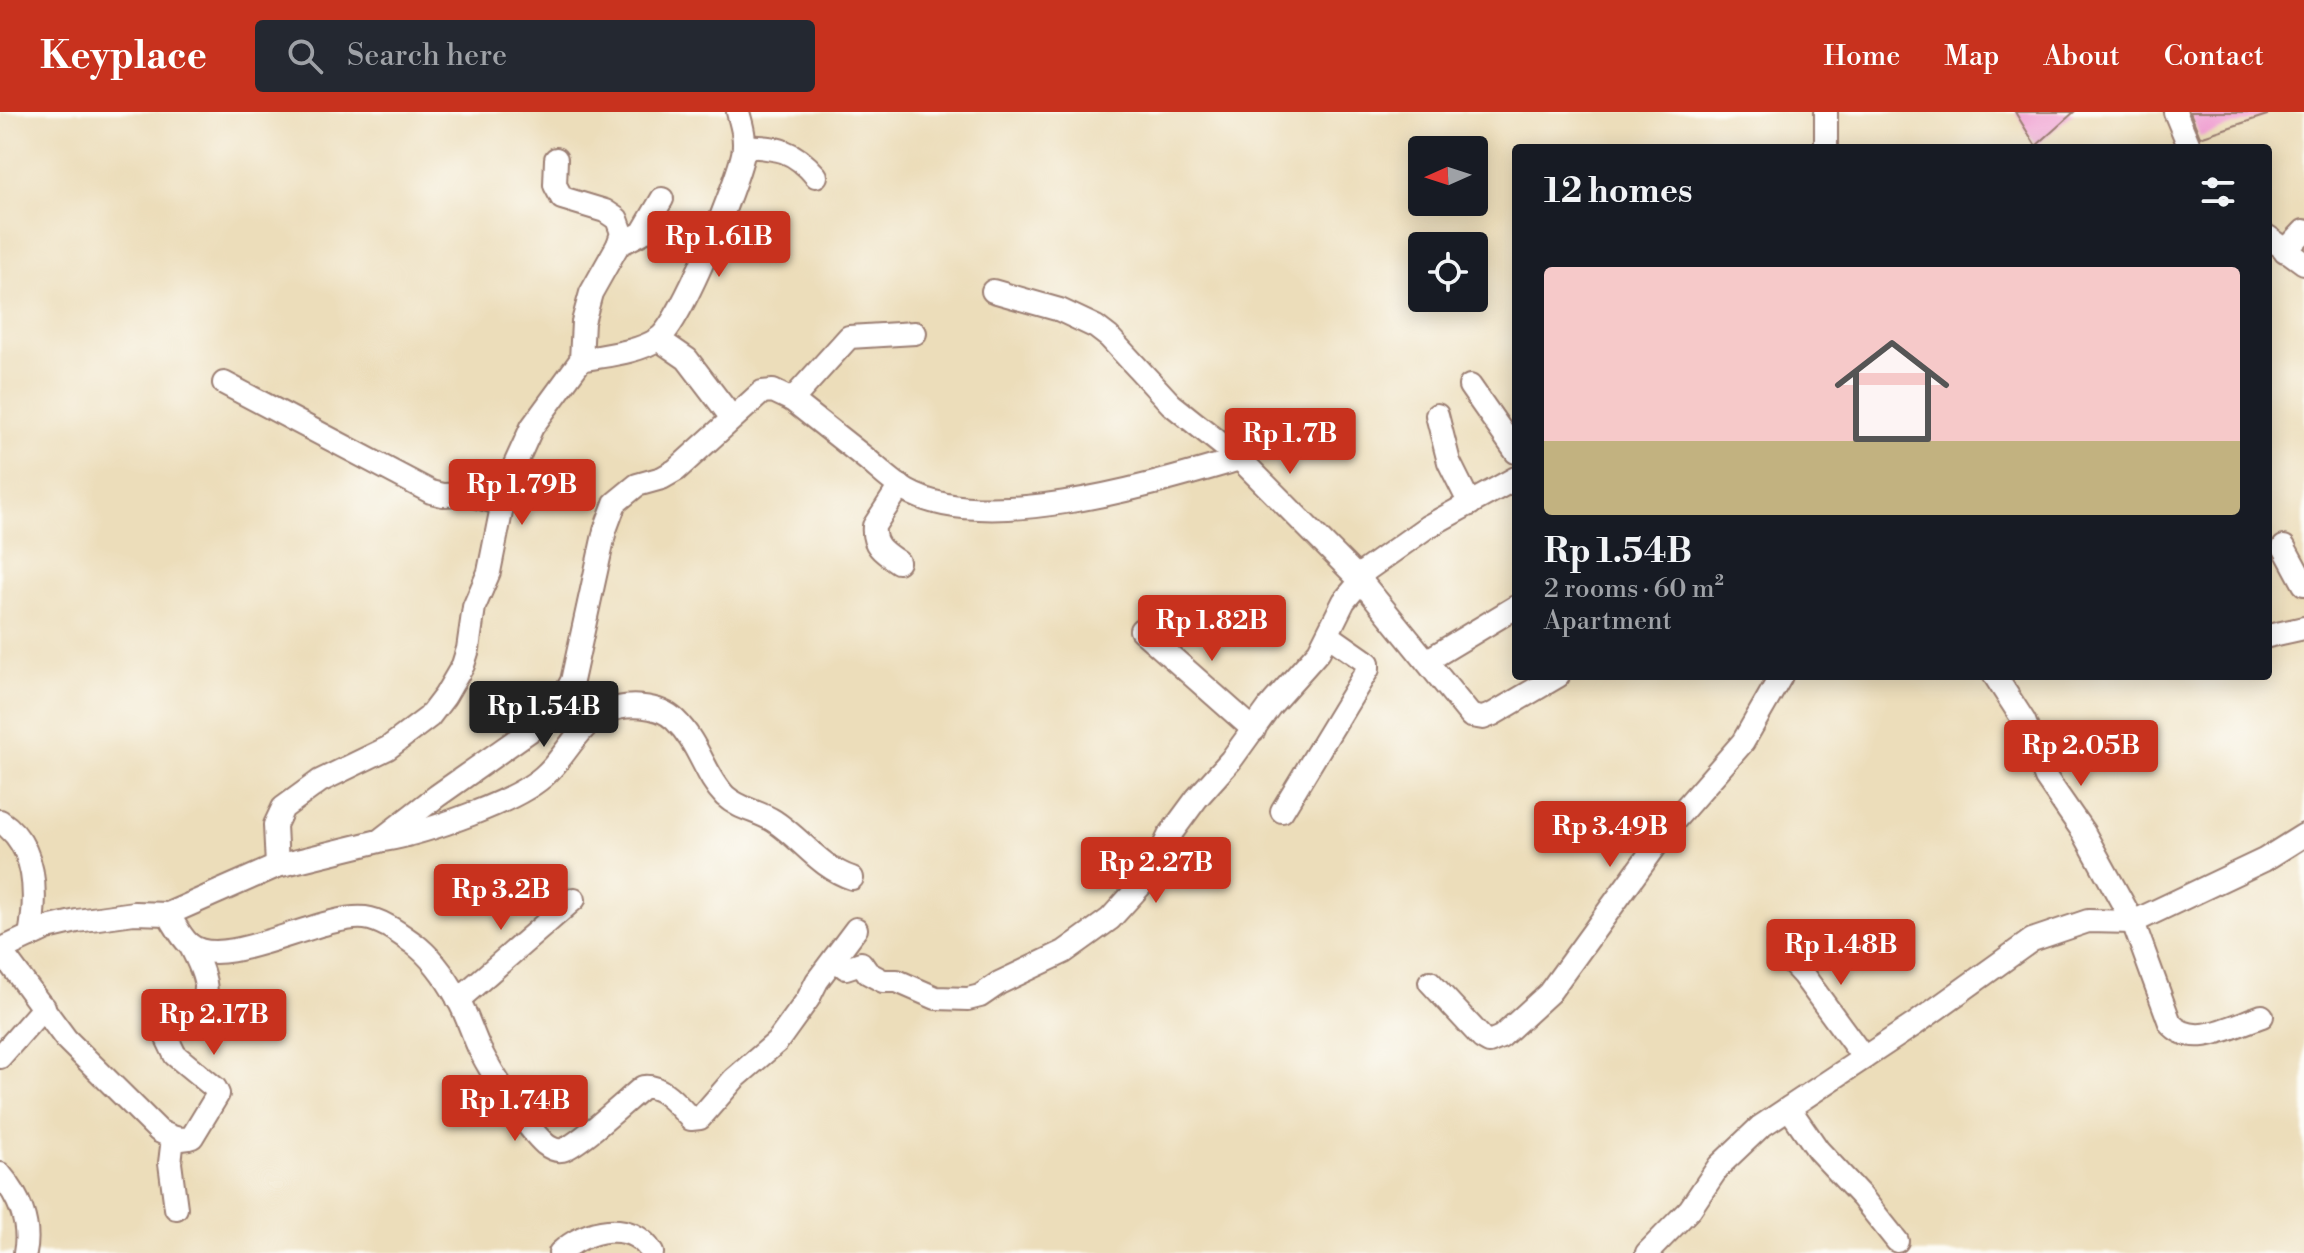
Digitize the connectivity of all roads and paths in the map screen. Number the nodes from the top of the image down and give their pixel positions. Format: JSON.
{"nodes":[{"id":1,"x":738,"y":112,"type":"edge"},
{"id":2,"x":1826,"y":112,"type":"edge"},
{"id":3,"x":2175,"y":112,"type":"edge"},
{"id":4,"x":1826,"y":144,"type":"edge"},
{"id":5,"x":2188,"y":144,"type":"edge"},
{"id":6,"x":744,"y":146,"type":"junction"},
{"id":7,"x":556,"y":159,"type":"dead end"},
{"id":8,"x":816,"y":176,"type":"dead end"},
{"id":9,"x":662,"y":199,"type":"dead end"},
{"id":10,"x":2304,"y":231,"type":"edge"},
{"id":11,"x":618,"y":245,"type":"junction"},
{"id":12,"x":2286,"y":251,"type":"edge"},
{"id":13,"x":993,"y":291,"type":"dead end"},
{"id":14,"x":915,"y":333,"type":"dead end"},
{"id":15,"x":658,"y":339,"type":"junction"},
{"id":16,"x":581,"y":360,"type":"junction"},
{"id":17,"x":224,"y":383,"type":"dead end"},
{"id":18,"x":1470,"y":386,"type":"dead end"},
{"id":19,"x":792,"y":400,"type":"junction"},
{"id":20,"x":1437,"y":415,"type":"dead end"},
{"id":21,"x":732,"y":418,"type":"junction"},
{"id":22,"x":1512,"y":446,"type":"edge"},
{"id":23,"x":1240,"y":459,"type":"junction"},
{"id":24,"x":1512,"y":480,"type":"edge"},
{"id":25,"x":905,"y":489,"type":"junction"},
{"id":26,"x":502,"y":504,"type":"junction"},
{"id":27,"x":1470,"y":504,"type":"junction"},
{"id":28,"x":2284,"y":547,"type":"dead end"},
{"id":29,"x":898,"y":562,"type":"dead end"},
{"id":30,"x":1361,"y":581,"type":"junction"},
{"id":31,"x":2304,"y":584,"type":"edge"},
{"id":32,"x":1512,"y":609,"type":"edge"},
{"id":33,"x":2304,"y":628,"type":"edge"},
{"id":34,"x":1141,"y":630,"type":"dead end"},
{"id":35,"x":1328,"y":635,"type":"junction"},
{"id":36,"x":2272,"y":635,"type":"edge"},
{"id":37,"x":1428,"y":660,"type":"junction"},
{"id":38,"x":1551,"y":680,"type":"edge"},
{"id":39,"x":1779,"y":680,"type":"edge"},
{"id":40,"x":1998,"y":680,"type":"edge"},
{"id":41,"x":1254,"y":730,"type":"junction"},
{"id":42,"x":1282,"y":811,"type":"dead end"},
{"id":43,"x":0,"y":821,"type":"edge"},
{"id":44,"x":2304,"y":835,"type":"edge"},
{"id":45,"x":379,"y":841,"type":"junction"},
{"id":46,"x":277,"y":866,"type":"junction"},
{"id":47,"x":852,"y":878,"type":"dead end"},
{"id":48,"x":574,"y":899,"type":"dead end"},
{"id":49,"x":168,"y":914,"type":"junction"},
{"id":50,"x":2133,"y":922,"type":"junction"},
{"id":51,"x":856,"y":929,"type":"dead end"},
{"id":52,"x":30,"y":936,"type":"junction"},
{"id":53,"x":190,"y":945,"type":"junction"},
{"id":54,"x":1778,"y":948,"type":"dead end"},
{"id":55,"x":0,"y":950,"type":"edge"},
{"id":56,"x":834,"y":959,"type":"junction"},
{"id":57,"x":1430,"y":982,"type":"dead end"},
{"id":58,"x":458,"y":1000,"type":"junction"},
{"id":59,"x":44,"y":1007,"type":"junction"},
{"id":60,"x":2262,"y":1016,"type":"dead end"},
{"id":61,"x":0,"y":1057,"type":"edge"},
{"id":62,"x":1864,"y":1058,"type":"junction"},
{"id":63,"x":1789,"y":1108,"type":"junction"},
{"id":64,"x":173,"y":1138,"type":"junction"},
{"id":65,"x":0,"y":1174,"type":"edge"},
{"id":66,"x":176,"y":1208,"type":"dead end"},
{"id":67,"x":1897,"y":1241,"type":"dead end"},
{"id":68,"x":25,"y":1253,"type":"edge"},
{"id":69,"x":560,"y":1253,"type":"edge"},
{"id":70,"x":652,"y":1253,"type":"edge"},
{"id":71,"x":1647,"y":1253,"type":"edge"}],
"edges":[{"from":1,"to":6,"type":"street"},
{"from":2,"to":4,"type":"street"},
{"from":3,"to":5,"type":"street"},
{"from":6,"to":8,"type":"street"},
{"from":6,"to":15,"type":"street"},
{"from":7,"to":11,"type":"street"},
{"from":9,"to":11,"type":"street"},
{"from":10,"to":12,"type":"street"},
{"from":11,"to":16,"type":"street"},
{"from":13,"to":23,"type":"street"},
{"from":14,"to":19,"type":"street"},
{"from":15,"to":16,"type":"street"},
{"from":15,"to":21,"type":"street"},
{"from":16,"to":26,"type":"street"},
{"from":17,"to":26,"type":"street"},
{"from":18,"to":22,"type":"street"},
{"from":19,"to":21,"type":"street"},
{"from":19,"to":25,"type":"street"},
{"from":20,"to":27,"type":"street"},
{"from":21,"to":45,"type":"street"},
{"from":23,"to":25,"type":"street"},
{"from":23,"to":30,"type":"street"},
{"from":24,"to":27,"type":"street"},
{"from":25,"to":29,"type":"street"},
{"from":26,"to":46,"type":"street"},
{"from":27,"to":30,"type":"street"},
{"from":28,"to":31,"type":"street"},
{"from":30,"to":35,"type":"street"},
{"from":30,"to":37,"type":"street"},
{"from":32,"to":37,"type":"street"},
{"from":33,"to":36,"type":"street"},
{"from":34,"to":41,"type":"street"},
{"from":35,"to":41,"type":"street"},
{"from":35,"to":42,"type":"street"},
{"from":37,"to":38,"type":"street"},
{"from":39,"to":57,"type":"street"},
{"from":40,"to":50,"type":"street"},
{"from":41,"to":56,"type":"street"},
{"from":43,"to":52,"type":"street"},
{"from":44,"to":50,"type":"street"},
{"from":45,"to":46,"type":"street"},
{"from":45,"to":47,"type":"street"},
{"from":46,"to":49,"type":"street"},
{"from":48,"to":58,"type":"street"},
{"from":49,"to":52,"type":"street"},
{"from":49,"to":53,"type":"street"},
{"from":50,"to":60,"type":"street"},
{"from":50,"to":62,"type":"street"},
{"from":51,"to":56,"type":"street"},
{"from":52,"to":55,"type":"street"},
{"from":53,"to":58,"type":"street"},
{"from":53,"to":64,"type":"street"},
{"from":54,"to":62,"type":"street"},
{"from":55,"to":59,"type":"street"},
{"from":56,"to":58,"type":"street"},
{"from":59,"to":61,"type":"street"},
{"from":59,"to":64,"type":"street"},
{"from":62,"to":63,"type":"street"},
{"from":63,"to":67,"type":"street"},
{"from":63,"to":71,"type":"street"},
{"from":64,"to":66,"type":"street"},
{"from":65,"to":68,"type":"street"},
{"from":69,"to":70,"type":"street"}]}
